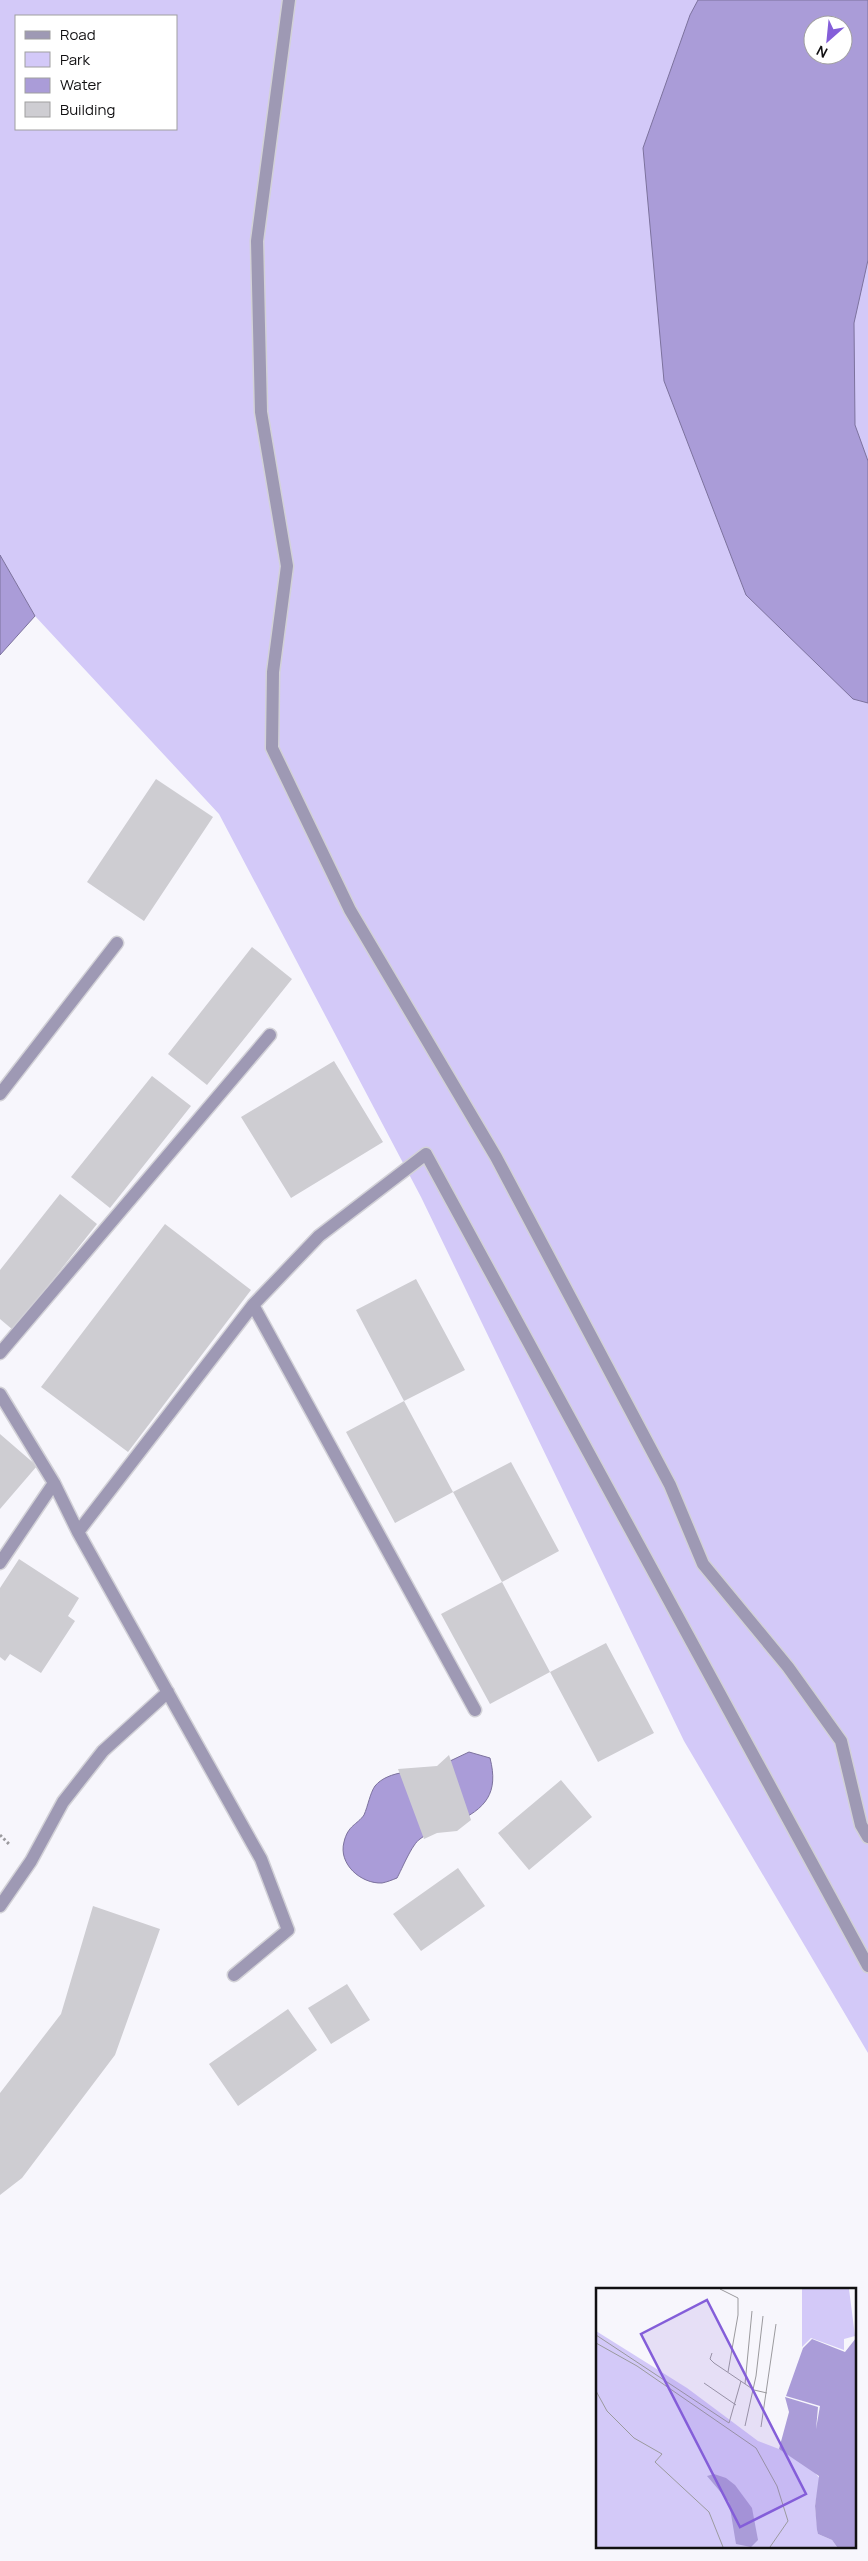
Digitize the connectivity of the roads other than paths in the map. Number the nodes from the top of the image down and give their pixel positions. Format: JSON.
{"nodes":[{"id":1,"x":289,"y":0,"type":"edge"},
{"id":2,"x":117,"y":943,"type":"dead end"},
{"id":3,"x":270,"y":1035,"type":"dead end"},
{"id":4,"x":0,"y":1094,"type":"edge"},
{"id":5,"x":252,"y":1305,"type":"junction"},
{"id":6,"x":0,"y":1352,"type":"edge"},
{"id":7,"x":0,"y":1394,"type":"edge"},
{"id":8,"x":54,"y":1483,"type":"junction"},
{"id":9,"x":78,"y":1532,"type":"junction"},
{"id":10,"x":0,"y":1564,"type":"edge"},
{"id":11,"x":168,"y":1692,"type":"junction"},
{"id":12,"x":475,"y":1710,"type":"dead end"},
{"id":13,"x":868,"y":1837,"type":"edge"},
{"id":14,"x":0,"y":1906,"type":"edge"},
{"id":15,"x":868,"y":1966,"type":"edge"},
{"id":16,"x":234,"y":1976,"type":"dead end"}],
"edges":[{"from":1,"to":13,"type":"street"},
{"from":2,"to":4,"type":"street"},
{"from":3,"to":6,"type":"street"},
{"from":5,"to":9,"type":"street"},
{"from":5,"to":12,"type":"street"},
{"from":5,"to":15,"type":"street"},
{"from":7,"to":8,"type":"street"},
{"from":8,"to":9,"type":"street"},
{"from":8,"to":10,"type":"street"},
{"from":9,"to":11,"type":"street"},
{"from":11,"to":14,"type":"street"},
{"from":11,"to":16,"type":"street"}]}
